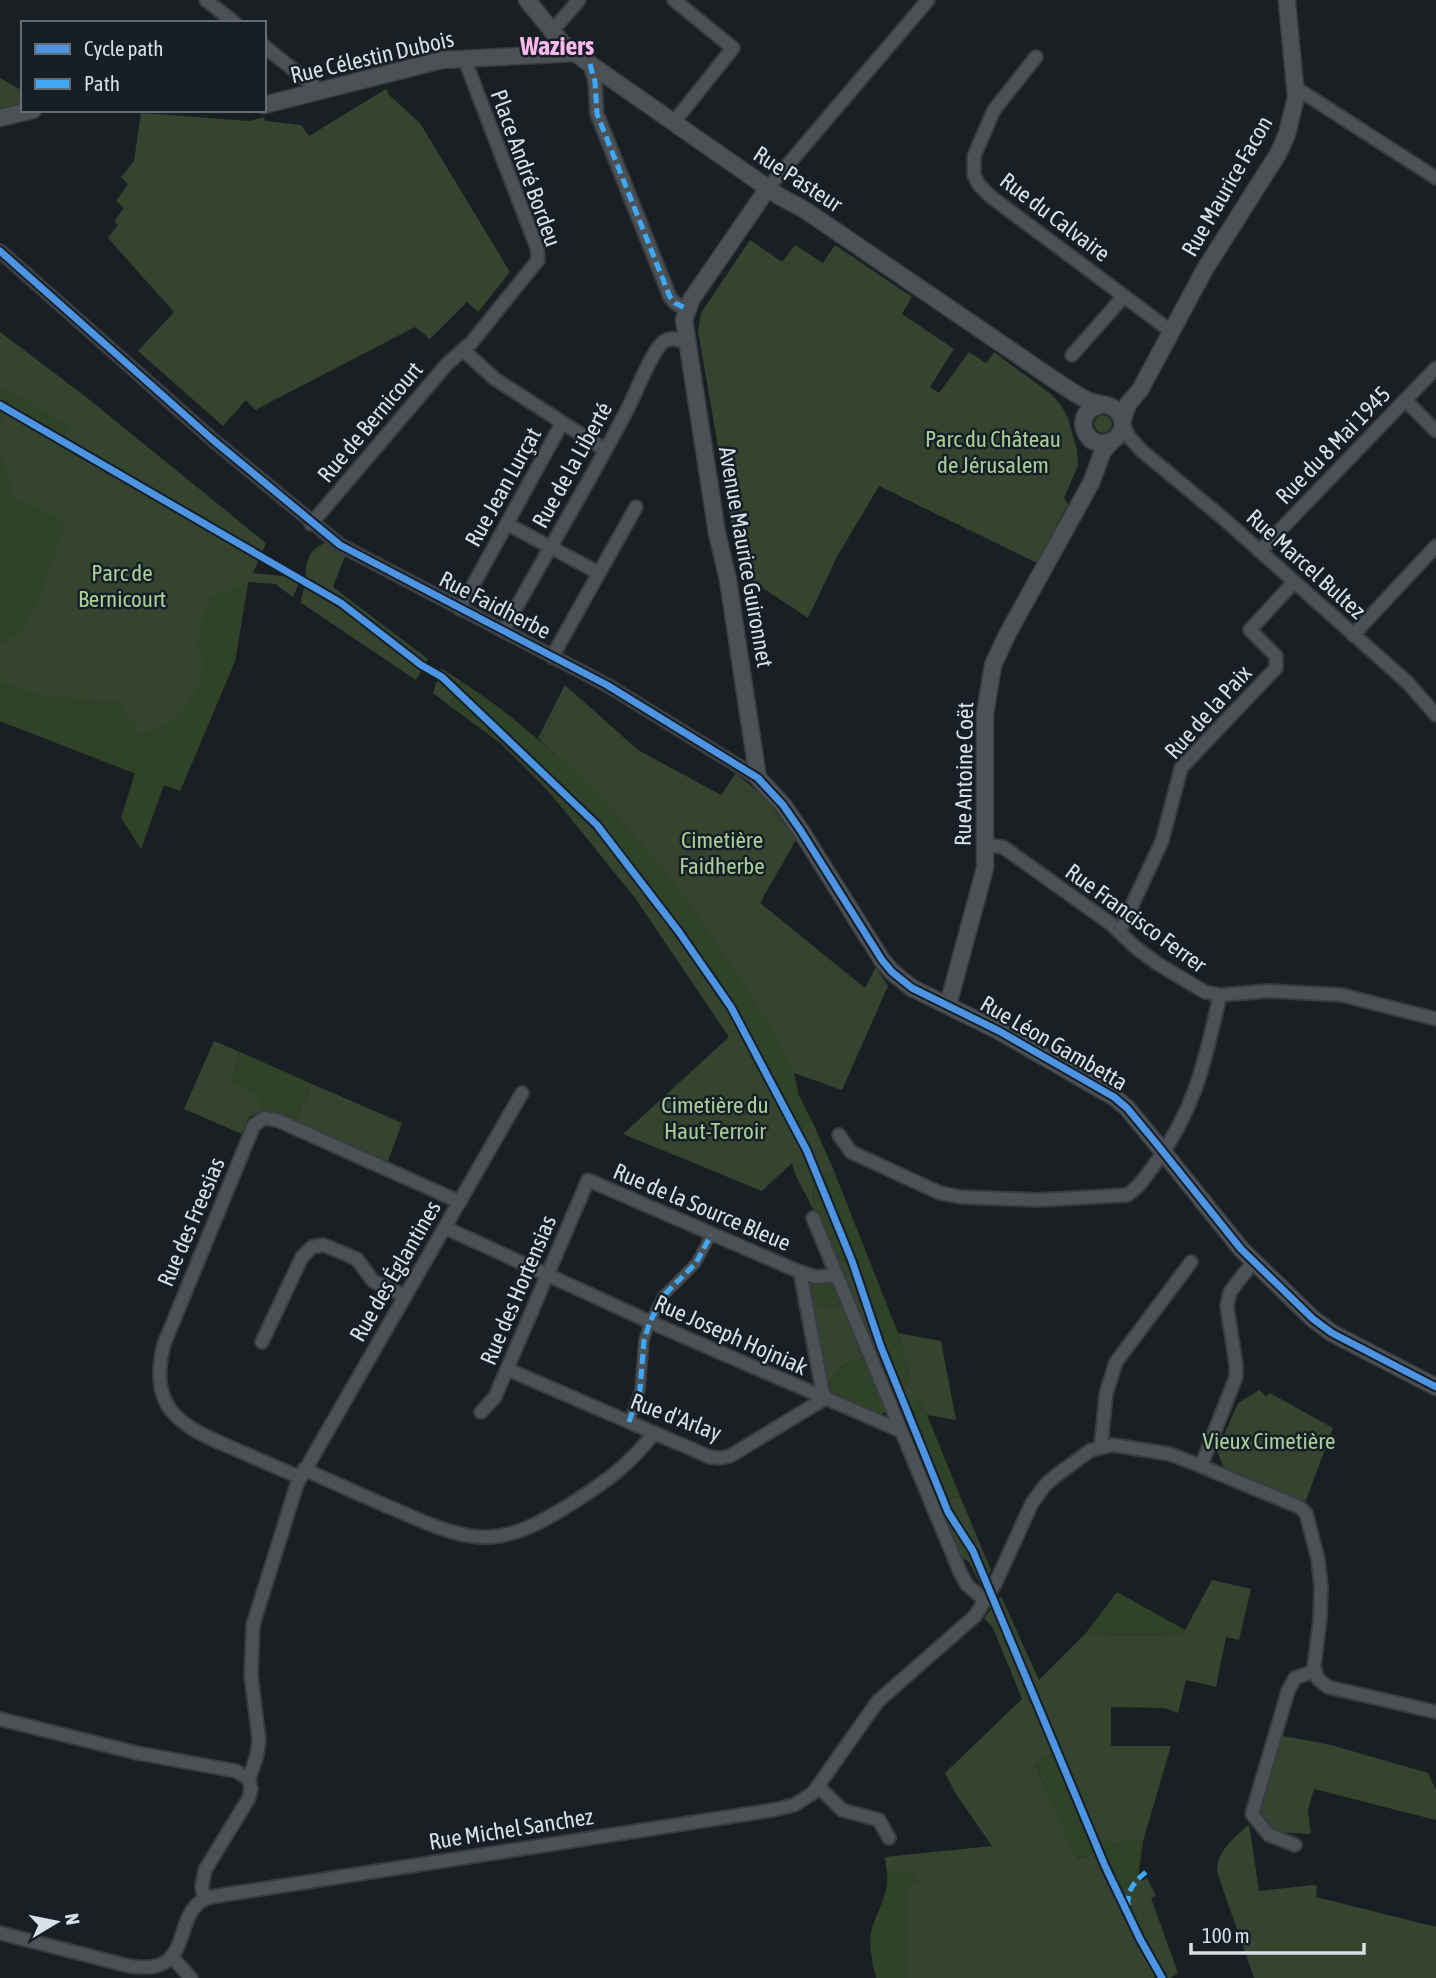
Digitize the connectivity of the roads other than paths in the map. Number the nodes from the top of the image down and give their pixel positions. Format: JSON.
{"nodes":[{"id":1,"x":206,"y":0,"type":"edge"},
{"id":2,"x":527,"y":0,"type":"edge"},
{"id":3,"x":579,"y":0,"type":"edge"},
{"id":4,"x":674,"y":0,"type":"edge"},
{"id":5,"x":928,"y":0,"type":"edge"},
{"id":6,"x":1287,"y":1,"type":"edge"},
{"id":7,"x":232,"y":21,"type":"edge"},
{"id":8,"x":552,"y":31,"type":"junction"},
{"id":9,"x":266,"y":48,"type":"edge"},
{"id":10,"x":574,"y":53,"type":"junction"},
{"id":11,"x":1036,"y":57,"type":"dead end"},
{"id":12,"x":464,"y":58,"type":"junction"},
{"id":13,"x":590,"y":64,"type":"junction"},
{"id":14,"x":1296,"y":89,"type":"junction"},
{"id":15,"x":320,"y":91,"type":"junction"},
{"id":16,"x":266,"y":104,"type":"edge"},
{"id":17,"x":25,"y":112,"type":"edge"},
{"id":18,"x":0,"y":118,"type":"edge"},
{"id":19,"x":674,"y":122,"type":"junction"},
{"id":20,"x":1436,"y":178,"type":"edge"},
{"id":21,"x":768,"y":188,"type":"junction"},
{"id":22,"x":0,"y":251,"type":"edge"},
{"id":23,"x":1124,"y":296,"type":"junction"},
{"id":24,"x":687,"y":309,"type":"junction"},
{"id":25,"x":1172,"y":332,"type":"junction"},
{"id":26,"x":687,"y":344,"type":"junction"},
{"id":27,"x":463,"y":350,"type":"junction"},
{"id":28,"x":1072,"y":355,"type":"dead end"},
{"id":29,"x":1436,"y":368,"type":"edge"},
{"id":30,"x":1145,"y":380,"type":"junction"},
{"id":31,"x":1056,"y":381,"type":"junction"},
{"id":32,"x":1405,"y":401,"type":"junction"},
{"id":33,"x":1103,"y":405,"type":"junction"},
{"id":34,"x":1083,"y":420,"type":"junction"},
{"id":35,"x":1122,"y":422,"type":"junction"},
{"id":36,"x":562,"y":423,"type":"junction"},
{"id":37,"x":1436,"y":431,"type":"edge"},
{"id":38,"x":1112,"y":442,"type":"junction"},
{"id":39,"x":605,"y":450,"type":"junction"},
{"id":40,"x":1142,"y":451,"type":"junction"},
{"id":41,"x":636,"y":507,"type":"dead end"},
{"id":42,"x":311,"y":524,"type":"junction"},
{"id":43,"x":507,"y":524,"type":"junction"},
{"id":44,"x":1436,"y":546,"type":"edge"},
{"id":45,"x":550,"y":547,"type":"junction"},
{"id":46,"x":1260,"y":551,"type":"junction"},
{"id":47,"x":599,"y":573,"type":"junction"},
{"id":48,"x":1294,"y":582,"type":"junction"},
{"id":49,"x":460,"y":609,"type":"junction"},
{"id":50,"x":503,"y":631,"type":"junction"},
{"id":51,"x":1353,"y":635,"type":"junction"},
{"id":52,"x":552,"y":657,"type":"junction"},
{"id":53,"x":1436,"y":715,"type":"edge"},
{"id":54,"x":758,"y":778,"type":"junction"},
{"id":55,"x":985,"y":845,"type":"junction"},
{"id":56,"x":1120,"y":930,"type":"junction"},
{"id":57,"x":1220,"y":995,"type":"junction"},
{"id":58,"x":948,"y":1005,"type":"junction"},
{"id":59,"x":1436,"y":1019,"type":"edge"},
{"id":60,"x":522,"y":1093,"type":"dead end"},
{"id":61,"x":839,"y":1135,"type":"dead end"},
{"id":62,"x":1163,"y":1152,"type":"junction"},
{"id":63,"x":588,"y":1180,"type":"joint"},
{"id":64,"x":460,"y":1202,"type":"junction"},
{"id":65,"x":813,"y":1218,"type":"dead end"},
{"id":66,"x":446,"y":1228,"type":"junction"},
{"id":67,"x":711,"y":1235,"type":"junction"},
{"id":68,"x":1191,"y":1262,"type":"dead end"},
{"id":69,"x":1253,"y":1262,"type":"junction"},
{"id":70,"x":800,"y":1272,"type":"junction"},
{"id":71,"x":836,"y":1275,"type":"junction"},
{"id":72,"x":548,"y":1276,"type":"junction"},
{"id":73,"x":405,"y":1296,"type":"junction"},
{"id":74,"x":650,"y":1322,"type":"junction"},
{"id":75,"x":262,"y":1342,"type":"dead end"},
{"id":76,"x":507,"y":1368,"type":"junction"},
{"id":77,"x":1436,"y":1387,"type":"edge"},
{"id":78,"x":824,"y":1399,"type":"junction"},
{"id":79,"x":481,"y":1412,"type":"dead end"},
{"id":80,"x":629,"y":1422,"type":"junction"},
{"id":81,"x":899,"y":1430,"type":"junction"},
{"id":82,"x":654,"y":1433,"type":"junction"},
{"id":83,"x":1101,"y":1446,"type":"junction"},
{"id":84,"x":1201,"y":1466,"type":"junction"},
{"id":85,"x":301,"y":1473,"type":"junction"},
{"id":86,"x":986,"y":1601,"type":"junction"},
{"id":87,"x":1315,"y":1671,"type":"junction"},
{"id":88,"x":1436,"y":1713,"type":"edge"},
{"id":89,"x":0,"y":1719,"type":"edge"},
{"id":90,"x":248,"y":1779,"type":"junction"},
{"id":91,"x":818,"y":1786,"type":"junction"},
{"id":92,"x":889,"y":1838,"type":"dead end"},
{"id":93,"x":1295,"y":1845,"type":"dead end"},
{"id":94,"x":204,"y":1899,"type":"junction"},
{"id":95,"x":0,"y":1933,"type":"edge"},
{"id":96,"x":172,"y":1957,"type":"junction"},
{"id":97,"x":191,"y":1978,"type":"edge"}],
"edges":[{"from":1,"to":7,"type":"street"},
{"from":2,"to":8,"type":"street","name":"Rue Pasteur"},
{"from":3,"to":8,"type":"street"},
{"from":4,"to":19,"type":"street"},
{"from":5,"to":21,"type":"street"},
{"from":6,"to":14,"type":"street","name":"Rue Maurice Facon"},
{"from":8,"to":10,"type":"street","name":"Rue Pasteur"},
{"from":9,"to":15,"type":"street"},
{"from":10,"to":12,"type":"street","name":"Rue Célestin Dubois"},
{"from":10,"to":13,"type":"street","name":"Rue Pasteur"},
{"from":11,"to":23,"type":"street","name":"Rue du Calvaire"},
{"from":12,"to":15,"type":"street","name":"Rue Célestin Dubois"},
{"from":12,"to":27,"type":"street","name":"Place André Bordeu"},
{"from":13,"to":19,"type":"street","name":"Rue Pasteur"},
{"from":13,"to":24,"type":"street"},
{"from":14,"to":20,"type":"street"},
{"from":14,"to":25,"type":"street","name":"Rue Maurice Facon"},
{"from":15,"to":16,"type":"street","name":"Rue Célestin Dubois"},
{"from":17,"to":18,"type":"street"},
{"from":19,"to":21,"type":"street","name":"Rue Pasteur"},
{"from":21,"to":24,"type":"street"},
{"from":21,"to":31,"type":"street","name":"Rue Pasteur"},
{"from":22,"to":42,"type":"street","name":"Rue Faidherbe"},
{"from":23,"to":25,"type":"street","name":"Rue du Calvaire"},
{"from":23,"to":28,"type":"street"},
{"from":24,"to":26,"type":"street","name":"Avenue Maurice Guironnet"},
{"from":25,"to":30,"type":"street","name":"Rue Maurice Facon"},
{"from":26,"to":39,"type":"street","name":"Rue de la Liberté"},
{"from":26,"to":54,"type":"street","name":"Avenue Maurice Guironnet"},
{"from":27,"to":36,"type":"street"},
{"from":27,"to":42,"type":"street","name":"Rue de Bernicourt"},
{"from":29,"to":32,"type":"street","name":"Rue du 8 Mai 1945"},
{"from":30,"to":33,"type":"street","name":"Rue Maurice Facon"},
{"from":30,"to":35,"type":"street","name":"Rue Maurice Facon"},
{"from":31,"to":33,"type":"street","name":"Rue Pasteur"},
{"from":31,"to":34,"type":"street","name":"Rue Pasteur"},
{"from":32,"to":37,"type":"street"},
{"from":32,"to":46,"type":"street","name":"Rue du 8 Mai 1945"},
{"from":33,"to":34,"type":"street"},
{"from":33,"to":35,"type":"street"},
{"from":34,"to":38,"type":"street"},
{"from":35,"to":38,"type":"street"},
{"from":35,"to":40,"type":"street","name":"Rue Marcel Bultez"},
{"from":36,"to":39,"type":"street"},
{"from":36,"to":43,"type":"street","name":"Rue Jean Lurçat"},
{"from":38,"to":40,"type":"street","name":"Rue Marcel Bultez"},
{"from":38,"to":55,"type":"street","name":"Rue Antoine Coët"},
{"from":39,"to":45,"type":"street","name":"Rue de la Liberté"},
{"from":40,"to":46,"type":"street","name":"Rue Marcel Bultez"},
{"from":41,"to":47,"type":"street"},
{"from":42,"to":49,"type":"street","name":"Rue Faidherbe"},
{"from":43,"to":45,"type":"street"},
{"from":43,"to":49,"type":"street","name":"Rue Jean Lurçat"},
{"from":44,"to":51,"type":"street"},
{"from":45,"to":47,"type":"street"},
{"from":45,"to":50,"type":"street","name":"Rue de la Liberté"},
{"from":46,"to":48,"type":"street","name":"Rue Marcel Bultez"},
{"from":47,"to":52,"type":"street"},
{"from":48,"to":51,"type":"street","name":"Rue Marcel Bultez"},
{"from":48,"to":56,"type":"street","name":"Rue de la Paix"},
{"from":49,"to":50,"type":"street","name":"Rue Faidherbe"},
{"from":50,"to":52,"type":"street","name":"Rue Faidherbe"},
{"from":51,"to":53,"type":"street","name":"Rue Marcel Bultez"},
{"from":52,"to":54,"type":"street","name":"Rue Faidherbe"},
{"from":54,"to":58,"type":"street","name":"Rue Faidherbe"},
{"from":55,"to":56,"type":"street","name":"Rue Francisco Ferrer"},
{"from":55,"to":58,"type":"street","name":"Rue Antoine Coët"},
{"from":56,"to":57,"type":"street","name":"Rue Francisco Ferrer"},
{"from":57,"to":59,"type":"street","name":"Rue Francisco Ferrer"},
{"from":57,"to":62,"type":"street"},
{"from":58,"to":62,"type":"street","name":"Rue Léon Gambetta"},
{"from":60,"to":64,"type":"street","name":"Rue des Églantines"},
{"from":61,"to":62,"type":"street"},
{"from":62,"to":69,"type":"street","name":"Rue Léon Gambetta"},
{"from":63,"to":67,"type":"street","name":"Rue de la Source Bleue"},
{"from":63,"to":72,"type":"street","name":"Rue des Hortensias"},
{"from":64,"to":66,"type":"street","name":"Rue des Églantines"},
{"from":64,"to":85,"type":"street","name":"Rue des Freesias"},
{"from":65,"to":71,"type":"street"},
{"from":66,"to":72,"type":"street","name":"Rue Joseph Hojniak"},
{"from":66,"to":73,"type":"street","name":"Rue des Églantines"},
{"from":67,"to":70,"type":"street","name":"Rue de la Source Bleue"},
{"from":67,"to":74,"type":"street"},
{"from":68,"to":83,"type":"street"},
{"from":69,"to":77,"type":"street","name":"Rue Léon Gambetta"},
{"from":69,"to":84,"type":"street"},
{"from":70,"to":71,"type":"street","name":"Rue de la Source Bleue"},
{"from":70,"to":78,"type":"street","name":"Rue de la Source Bleue"},
{"from":71,"to":81,"type":"street"},
{"from":72,"to":74,"type":"street","name":"Rue Joseph Hojniak"},
{"from":72,"to":76,"type":"street","name":"Rue des Hortensias"},
{"from":73,"to":75,"type":"street"},
{"from":73,"to":85,"type":"street","name":"Rue des Églantines"},
{"from":74,"to":78,"type":"street","name":"Rue Joseph Hojniak"},
{"from":74,"to":80,"type":"street"},
{"from":76,"to":79,"type":"street","name":"Rue des Hortensias"},
{"from":76,"to":80,"type":"street","name":"Rue d'Arlay"},
{"from":78,"to":81,"type":"street","name":"Rue Joseph Hojniak"},
{"from":78,"to":82,"type":"street","name":"Rue d'Arlay"},
{"from":80,"to":82,"type":"street","name":"Rue d'Arlay"},
{"from":81,"to":86,"type":"street"},
{"from":82,"to":85,"type":"street","name":"Rue des Freesias"},
{"from":83,"to":84,"type":"street"},
{"from":83,"to":86,"type":"street","name":"Rue Michel Sanchez"},
{"from":84,"to":87,"type":"street"},
{"from":85,"to":90,"type":"street","name":"Rue des Églantines"},
{"from":86,"to":91,"type":"street","name":"Rue Michel Sanchez"},
{"from":87,"to":88,"type":"street"},
{"from":87,"to":93,"type":"street"},
{"from":89,"to":90,"type":"street"},
{"from":90,"to":94,"type":"street","name":"Rue des Églantines"},
{"from":91,"to":92,"type":"street"},
{"from":91,"to":94,"type":"street","name":"Rue Michel Sanchez"},
{"from":94,"to":96,"type":"street"},
{"from":95,"to":96,"type":"street"},
{"from":96,"to":97,"type":"street"}]}
